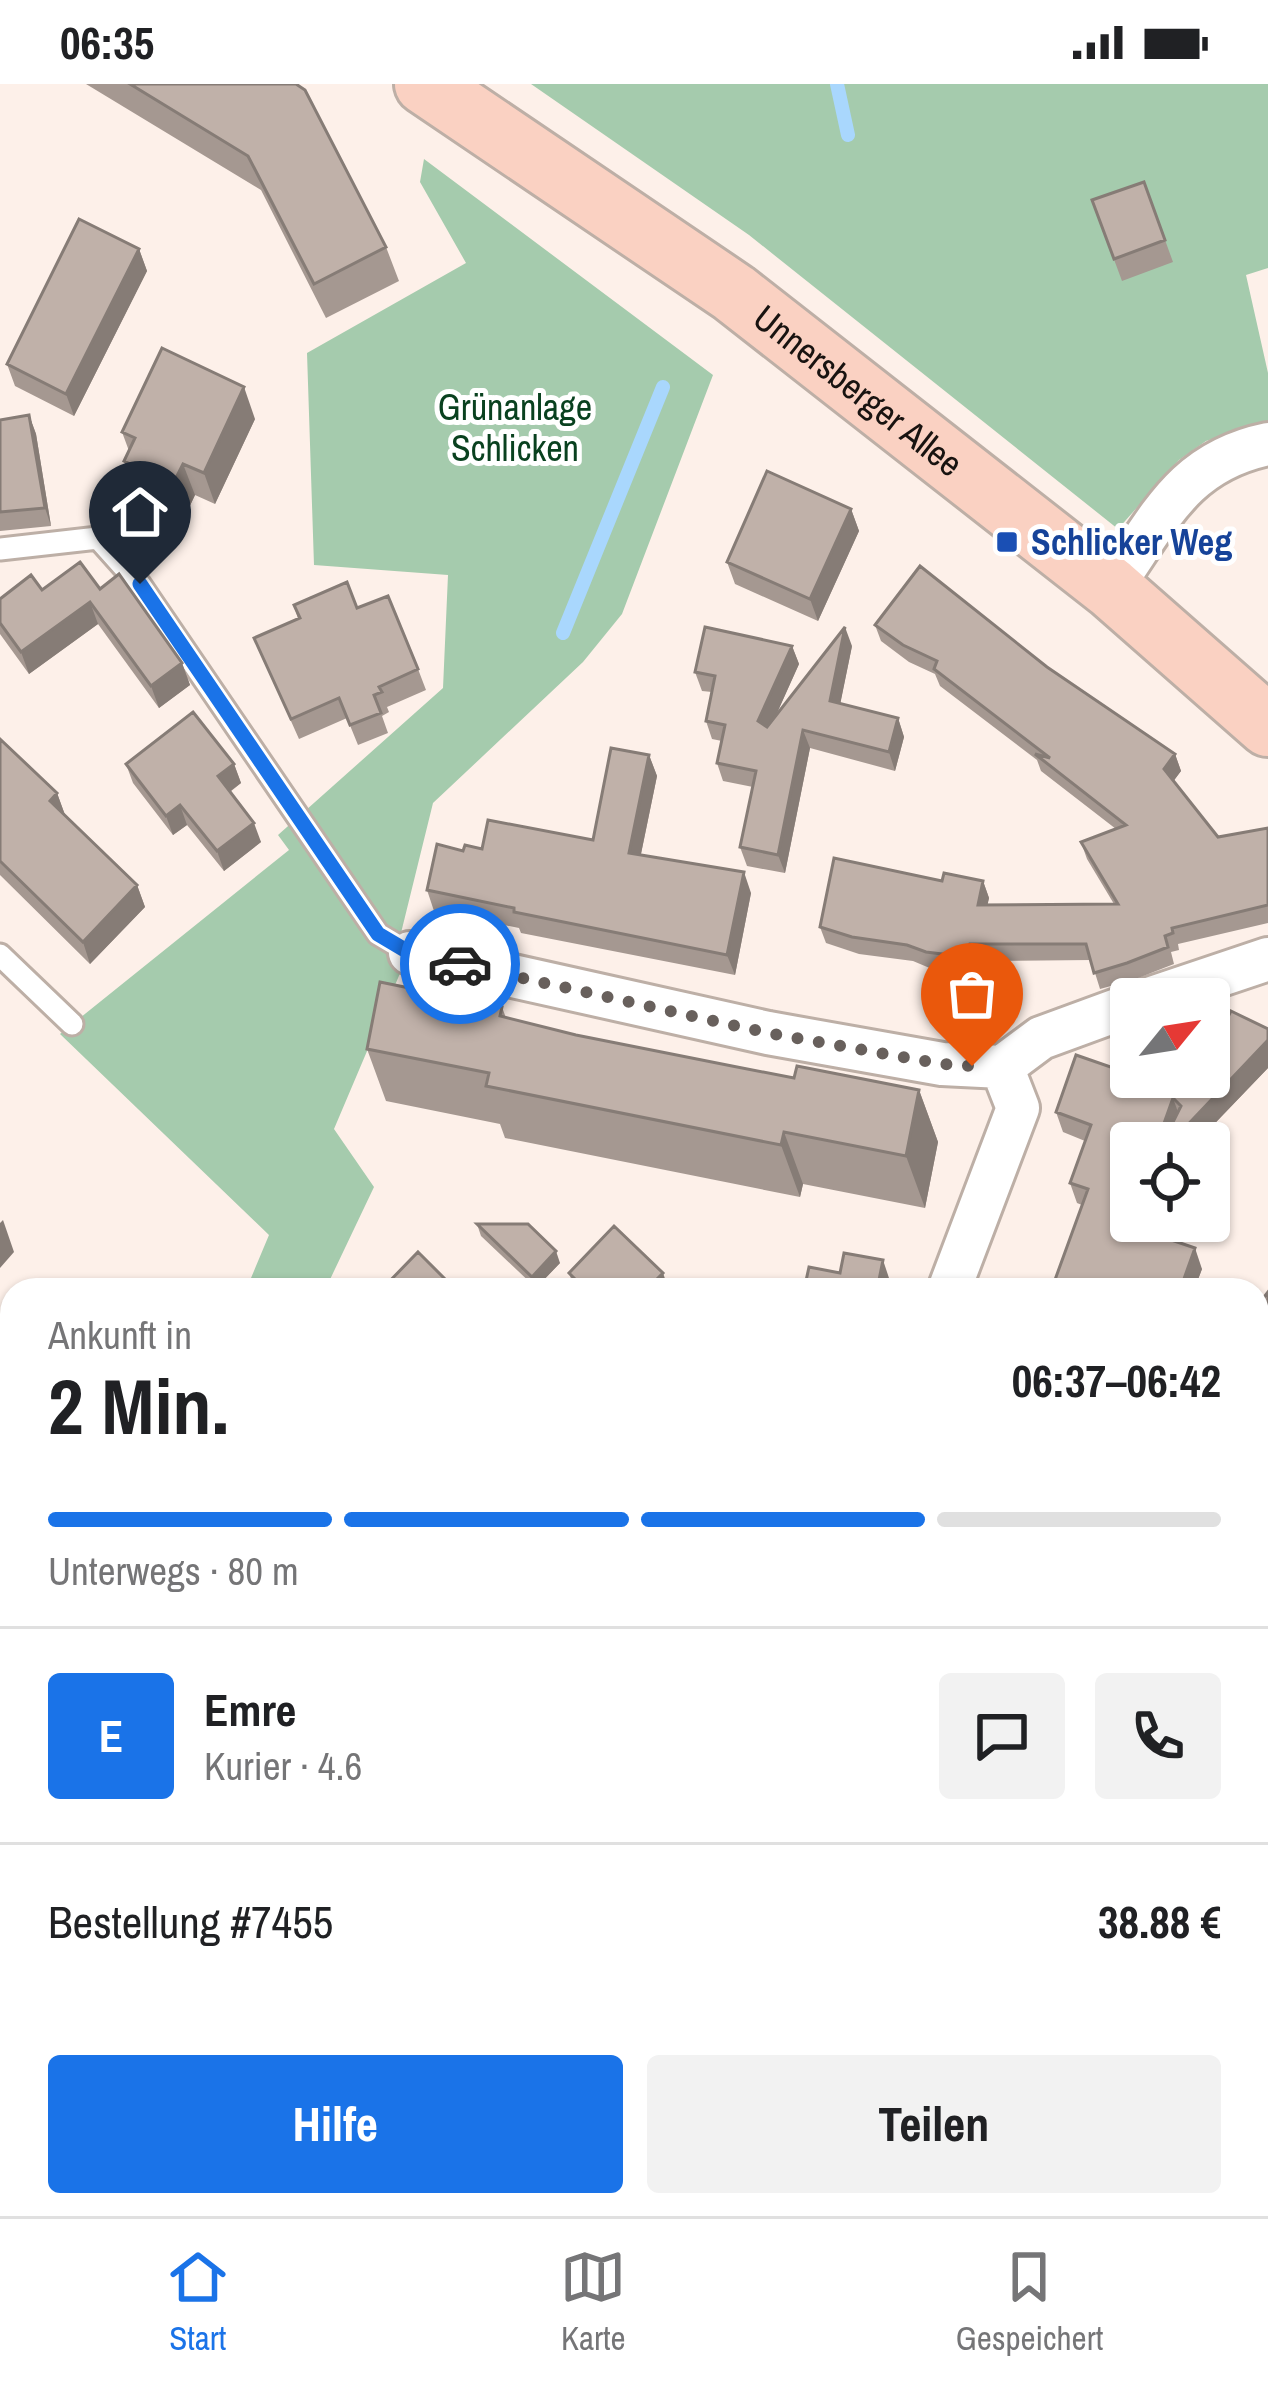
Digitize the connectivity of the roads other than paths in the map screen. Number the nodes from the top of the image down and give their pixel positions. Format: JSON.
{"nodes":[{"id":1,"x":424,"y":84,"type":"edge"},
{"id":2,"x":1268,"y":444,"type":"edge"},
{"id":3,"x":0,"y":549,"type":"edge"},
{"id":4,"x":1112,"y":588,"type":"junction"},
{"id":5,"x":1268,"y":726,"type":"edge"},
{"id":6,"x":410,"y":953,"type":"joint"},
{"id":7,"x":0,"y":955,"type":"edge"},
{"id":8,"x":1268,"y":958,"type":"edge"},
{"id":9,"x":1210,"y":978,"type":"edge"},
{"id":10,"x":1110,"y":1013,"type":"edge"},
{"id":11,"x":72,"y":1024,"type":"dead end"},
{"id":12,"x":1002,"y":1067,"type":"junction"},
{"id":13,"x":954,"y":1278,"type":"edge"}],
"edges":[{"from":1,"to":4,"type":"main road","name":"Unnersberger Allee"},
{"from":2,"to":4,"type":"street"},
{"from":3,"to":6,"type":"lane"},
{"from":4,"to":5,"type":"main road","name":"Unnersberger Allee"},
{"from":6,"to":12,"type":"street"},
{"from":7,"to":11,"type":"lane"},
{"from":8,"to":9,"type":"street"},
{"from":10,"to":12,"type":"street"},
{"from":12,"to":13,"type":"street"}]}
